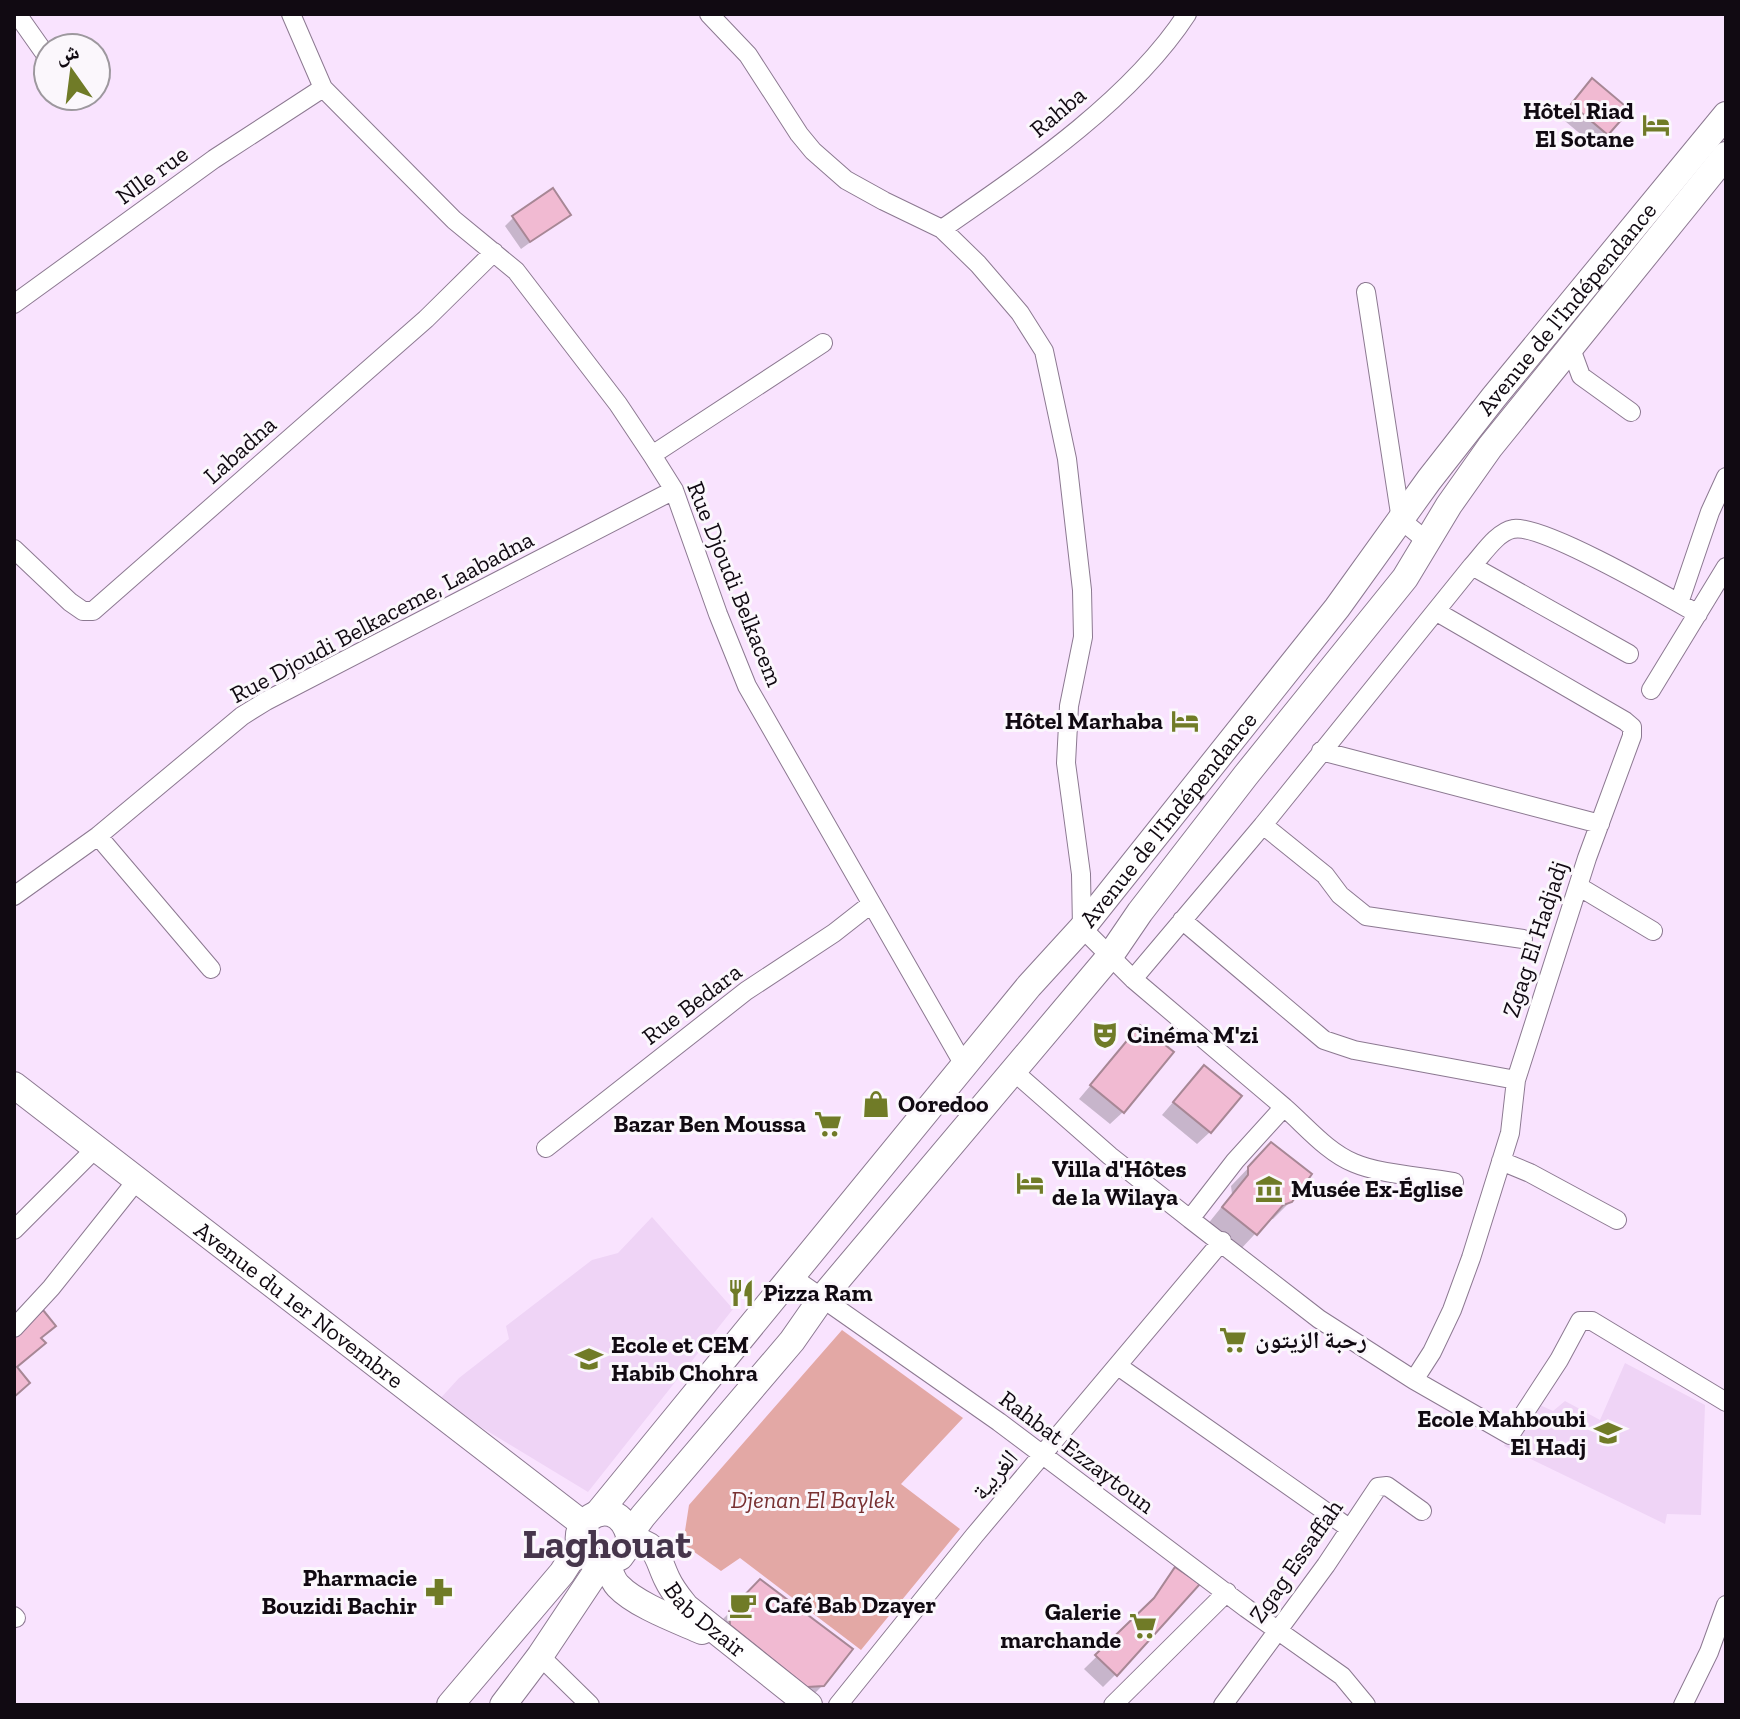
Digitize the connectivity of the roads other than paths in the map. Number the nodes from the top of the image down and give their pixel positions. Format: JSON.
{"nodes":[{"id":1,"x":17,"y":14,"type":"edge"},
{"id":2,"x":291,"y":14,"type":"edge"},
{"id":3,"x":709,"y":14,"type":"edge"},
{"id":4,"x":1187,"y":14,"type":"edge"},
{"id":5,"x":32,"y":35,"type":"edge"},
{"id":6,"x":323,"y":88,"type":"junction"},
{"id":7,"x":1726,"y":115,"type":"edge"},
{"id":8,"x":1726,"y":155,"type":"edge"},
{"id":9,"x":942,"y":229,"type":"junction"},
{"id":10,"x":494,"y":252,"type":"junction"},
{"id":11,"x":1366,"y":292,"type":"dead end"},
{"id":12,"x":14,"y":304,"type":"edge"},
{"id":13,"x":823,"y":343,"type":"dead end"},
{"id":14,"x":1570,"y":346,"type":"junction"},
{"id":15,"x":1631,"y":412,"type":"dead end"},
{"id":16,"x":652,"y":455,"type":"junction"},
{"id":17,"x":1726,"y":477,"type":"edge"},
{"id":18,"x":674,"y":490,"type":"junction"},
{"id":19,"x":1401,"y":520,"type":"junction"},
{"id":20,"x":1428,"y":542,"type":"junction"},
{"id":21,"x":14,"y":549,"type":"edge"},
{"id":22,"x":1472,"y":566,"type":"junction"},
{"id":23,"x":1726,"y":567,"type":"edge"},
{"id":24,"x":1679,"y":603,"type":"junction"},
{"id":25,"x":1437,"y":612,"type":"junction"},
{"id":26,"x":1698,"y":614,"type":"junction"},
{"id":27,"x":1629,"y":654,"type":"dead end"},
{"id":28,"x":1651,"y":690,"type":"dead end"},
{"id":29,"x":1321,"y":751,"type":"junction"},
{"id":30,"x":1600,"y":824,"type":"junction"},
{"id":31,"x":1263,"y":825,"type":"junction"},
{"id":32,"x":98,"y":836,"type":"junction"},
{"id":33,"x":1578,"y":886,"type":"junction"},
{"id":34,"x":14,"y":896,"type":"edge"},
{"id":35,"x":871,"y":904,"type":"junction"},
{"id":36,"x":1182,"y":920,"type":"junction"},
{"id":37,"x":1082,"y":928,"type":"junction"},
{"id":38,"x":1653,"y":931,"type":"dead end"},
{"id":39,"x":1523,"y":939,"type":"dead end"},
{"id":40,"x":1110,"y":956,"type":"junction"},
{"id":41,"x":211,"y":969,"type":"dead end"},
{"id":42,"x":1133,"y":979,"type":"junction"},
{"id":43,"x":964,"y":1065,"type":"junction"},
{"id":44,"x":1012,"y":1070,"type":"junction"},
{"id":45,"x":1516,"y":1080,"type":"junction"},
{"id":46,"x":14,"y":1085,"type":"edge"},
{"id":47,"x":1284,"y":1107,"type":"junction"},
{"id":48,"x":96,"y":1148,"type":"junction"},
{"id":49,"x":546,"y":1148,"type":"dead end"},
{"id":50,"x":1501,"y":1161,"type":"junction"},
{"id":51,"x":137,"y":1180,"type":"junction"},
{"id":52,"x":1454,"y":1182,"type":"dead end"},
{"id":53,"x":1190,"y":1219,"type":"junction"},
{"id":54,"x":1617,"y":1220,"type":"dead end"},
{"id":55,"x":14,"y":1230,"type":"edge"},
{"id":56,"x":1222,"y":1241,"type":"junction"},
{"id":57,"x":792,"y":1277,"type":"junction"},
{"id":58,"x":822,"y":1298,"type":"junction"},
{"id":59,"x":14,"y":1328,"type":"edge"},
{"id":60,"x":1118,"y":1366,"type":"junction"},
{"id":61,"x":1414,"y":1380,"type":"junction"},
{"id":62,"x":1726,"y":1402,"type":"edge"},
{"id":63,"x":1042,"y":1456,"type":"junction"},
{"id":64,"x":1422,"y":1511,"type":"dead end"},
{"id":65,"x":587,"y":1527,"type":"junction"},
{"id":66,"x":1349,"y":1528,"type":"junction"},
{"id":67,"x":629,"y":1537,"type":"junction"},
{"id":68,"x":604,"y":1563,"type":"junction"},
{"id":69,"x":1227,"y":1592,"type":"junction"},
{"id":70,"x":1726,"y":1605,"type":"edge"},
{"id":71,"x":1276,"y":1630,"type":"junction"},
{"id":72,"x":741,"y":1650,"type":"junction"},
{"id":73,"x":540,"y":1656,"type":"junction"},
{"id":74,"x":1355,"y":1701,"type":"edge"},
{"id":75,"x":450,"y":1705,"type":"edge"},
{"id":76,"x":503,"y":1705,"type":"edge"},
{"id":77,"x":590,"y":1705,"type":"edge"},
{"id":78,"x":809,"y":1705,"type":"edge"},
{"id":79,"x":838,"y":1705,"type":"edge"},
{"id":80,"x":1113,"y":1705,"type":"edge"},
{"id":81,"x":1223,"y":1705,"type":"edge"},
{"id":82,"x":1683,"y":1705,"type":"edge"}],
"edges":[{"from":1,"to":5,"type":"street"},
{"from":2,"to":6,"type":"street","name":"Rue Djoudi Belkacem"},
{"from":3,"to":9,"type":"street"},
{"from":4,"to":9,"type":"street","name":"Rahba"},
{"from":6,"to":10,"type":"street","name":"Rue Djoudi Belkacem"},
{"from":6,"to":12,"type":"street","name":"Nlle rue"},
{"from":7,"to":19,"type":"main road","name":"Avenue de l'Indépendance"},
{"from":8,"to":14,"type":"main road","name":"Avenue de l'Indépendance"},
{"from":9,"to":37,"type":"street"},
{"from":10,"to":16,"type":"street","name":"Rue Djoudi Belkacem"},
{"from":10,"to":21,"type":"street","name":"Labadna"},
{"from":11,"to":19,"type":"street"},
{"from":13,"to":16,"type":"street"},
{"from":14,"to":15,"type":"street"},
{"from":14,"to":20,"type":"main road","name":"Avenue de l'Indépendance"},
{"from":16,"to":18,"type":"street","name":"Rue Djoudi Belkacem"},
{"from":17,"to":24,"type":"street"},
{"from":18,"to":32,"type":"street","name":"Rue Djoudi Belkaceme, Laabadna"},
{"from":18,"to":35,"type":"street","name":"Rue Djoudi Belkacem"},
{"from":19,"to":20,"type":"street"},
{"from":19,"to":37,"type":"main road","name":"Avenue de l'Indépendance"},
{"from":20,"to":40,"type":"main road","name":"Avenue de l'Indépendance"},
{"from":22,"to":24,"type":"street"},
{"from":22,"to":25,"type":"street"},
{"from":22,"to":27,"type":"street"},
{"from":23,"to":26,"type":"street"},
{"from":24,"to":26,"type":"street"},
{"from":25,"to":29,"type":"street"},
{"from":25,"to":30,"type":"street","name":"Zgag El Hadjadj"},
{"from":26,"to":28,"type":"street"},
{"from":29,"to":30,"type":"street"},
{"from":29,"to":31,"type":"street"},
{"from":30,"to":33,"type":"street","name":"Zgag El Hadjadj"},
{"from":31,"to":36,"type":"street"},
{"from":31,"to":39,"type":"street"},
{"from":32,"to":34,"type":"street","name":"Rue Djoudi Belkaceme, Laabadna"},
{"from":32,"to":41,"type":"street"},
{"from":33,"to":38,"type":"street"},
{"from":33,"to":45,"type":"street","name":"Zgag El Hadjadj"},
{"from":35,"to":43,"type":"street","name":"Rue Djoudi Belkacem"},
{"from":35,"to":49,"type":"street","name":"Rue Bedara"},
{"from":36,"to":42,"type":"street"},
{"from":36,"to":45,"type":"street"},
{"from":37,"to":40,"type":"street"},
{"from":37,"to":43,"type":"main road","name":"Avenue de l'Indépendance"},
{"from":40,"to":42,"type":"street"},
{"from":40,"to":44,"type":"main road","name":"Avenue de l'Indépendance"},
{"from":42,"to":47,"type":"street"},
{"from":43,"to":57,"type":"main road","name":"Avenue de l'Indépendance"},
{"from":44,"to":53,"type":"street"},
{"from":44,"to":58,"type":"main road","name":"Avenue de l'Indépendance"},
{"from":45,"to":50,"type":"street","name":"Zgag El Hadjadj"},
{"from":46,"to":48,"type":"main road","name":"Avenue du 1er Novembre"},
{"from":47,"to":52,"type":"street"},
{"from":47,"to":53,"type":"street"},
{"from":48,"to":51,"type":"main road","name":"Avenue du 1er Novembre"},
{"from":48,"to":55,"type":"street"},
{"from":50,"to":54,"type":"street"},
{"from":50,"to":61,"type":"street","name":"Zgag El Hadjadj"},
{"from":51,"to":59,"type":"street"},
{"from":51,"to":65,"type":"main road","name":"Avenue du 1er Novembre"},
{"from":53,"to":56,"type":"street"},
{"from":56,"to":60,"type":"street","name":"الغربية"},
{"from":56,"to":61,"type":"street"},
{"from":57,"to":58,"type":"street","name":"Rahbat Ezzaytoun"},
{"from":57,"to":65,"type":"main road","name":"Avenue de l'Indépendance"},
{"from":58,"to":63,"type":"street","name":"Rahbat Ezzaytoun"},
{"from":58,"to":67,"type":"main road","name":"Avenue de l'Indépendance"},
{"from":60,"to":63,"type":"street","name":"الغربية"},
{"from":60,"to":66,"type":"street"},
{"from":61,"to":62,"type":"street"},
{"from":63,"to":69,"type":"street","name":"Rahbat Ezzaytoun"},
{"from":63,"to":79,"type":"street","name":"الغربية"},
{"from":64,"to":66,"type":"street","name":"Zgag Essaffah"},
{"from":65,"to":67,"type":"main road","name":"Bab Dzair"},
{"from":65,"to":68,"type":"main road","name":"Bab Dzair"},
{"from":65,"to":75,"type":"main road","name":"Avenue de l'Indépendance"},
{"from":66,"to":71,"type":"street","name":"Zgag Essaffah"},
{"from":67,"to":68,"type":"main road"},
{"from":67,"to":72,"type":"main road","name":"Bab Dzair"},
{"from":68,"to":72,"type":"main road","name":"Bab Dzair"},
{"from":68,"to":73,"type":"main road"},
{"from":69,"to":71,"type":"street","name":"Rahbat Ezzaytoun"},
{"from":69,"to":80,"type":"street","name":"Zgag Essaffah"},
{"from":70,"to":82,"type":"street"},
{"from":71,"to":74,"type":"street","name":"Rahbat Ezzaytoun"},
{"from":71,"to":81,"type":"street","name":"Zgag Essaffah"},
{"from":72,"to":78,"type":"main road"},
{"from":73,"to":76,"type":"main road"},
{"from":73,"to":77,"type":"street"}]}
